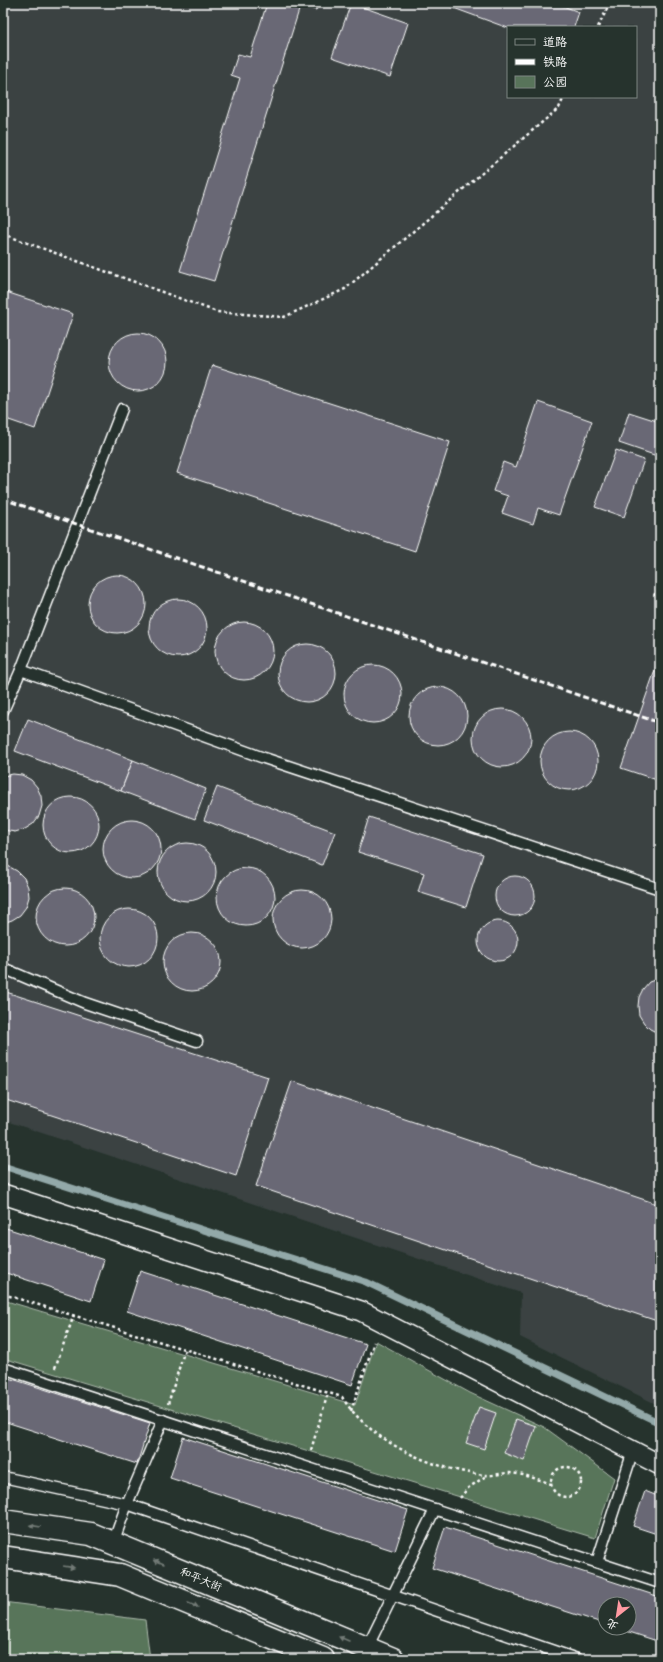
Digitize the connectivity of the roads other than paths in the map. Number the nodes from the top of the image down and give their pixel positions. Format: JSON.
{"nodes":[{"id":1,"x":122,"y":409,"type":"dead end"},
{"id":2,"x":21,"y":670,"type":"junction"},
{"id":3,"x":3,"y":711,"type":"edge"},
{"id":4,"x":660,"y":889,"type":"edge"},
{"id":5,"x":3,"y":968,"type":"edge"},
{"id":6,"x":197,"y":1041,"type":"dead end"},
{"id":7,"x":3,"y":1194,"type":"edge"},
{"id":8,"x":3,"y":1368,"type":"edge"},
{"id":9,"x":163,"y":1420,"type":"junction"},
{"id":10,"x":633,"y":1451,"type":"junction"},
{"id":11,"x":660,"y":1465,"type":"edge"},
{"id":12,"x":3,"y":1477,"type":"edge"},
{"id":13,"x":127,"y":1504,"type":"junction"},
{"id":14,"x":435,"y":1509,"type":"junction"},
{"id":15,"x":3,"y":1521,"type":"edge"},
{"id":16,"x":113,"y":1543,"type":"junction"},
{"id":17,"x":3,"y":1557,"type":"edge"},
{"id":18,"x":597,"y":1562,"type":"junction"},
{"id":19,"x":660,"y":1583,"type":"edge"},
{"id":20,"x":392,"y":1596,"type":"junction"},
{"id":21,"x":366,"y":1648,"type":"junction"},
{"id":22,"x":323,"y":1659,"type":"edge"},
{"id":23,"x":393,"y":1659,"type":"edge"},
{"id":24,"x":577,"y":1659,"type":"edge"}],
"edges":[{"from":1,"to":2,"type":"lane"},
{"from":2,"to":3,"type":"lane"},
{"from":2,"to":4,"type":"lane"},
{"from":5,"to":6,"type":"lane"},
{"from":7,"to":10,"type":"street"},
{"from":8,"to":9,"type":"lane"},
{"from":9,"to":13,"type":"lane"},
{"from":9,"to":14,"type":"lane"},
{"from":10,"to":11,"type":"street"},
{"from":10,"to":18,"type":"lane"},
{"from":12,"to":13,"type":"lane"},
{"from":13,"to":16,"type":"lane"},
{"from":13,"to":20,"type":"lane"},
{"from":14,"to":18,"type":"lane"},
{"from":14,"to":20,"type":"lane"},
{"from":16,"to":15,"type":"main road","name":"和平大街","one_way":true},
{"from":21,"to":16,"type":"main road","name":"和平大街","one_way":true},
{"from":17,"to":22,"type":"main road","one_way":true},
{"from":18,"to":19,"type":"lane"},
{"from":20,"to":21,"type":"lane"},
{"from":20,"to":24,"type":"lane"},
{"from":21,"to":23,"type":"main road","name":"和平大街"}]}
